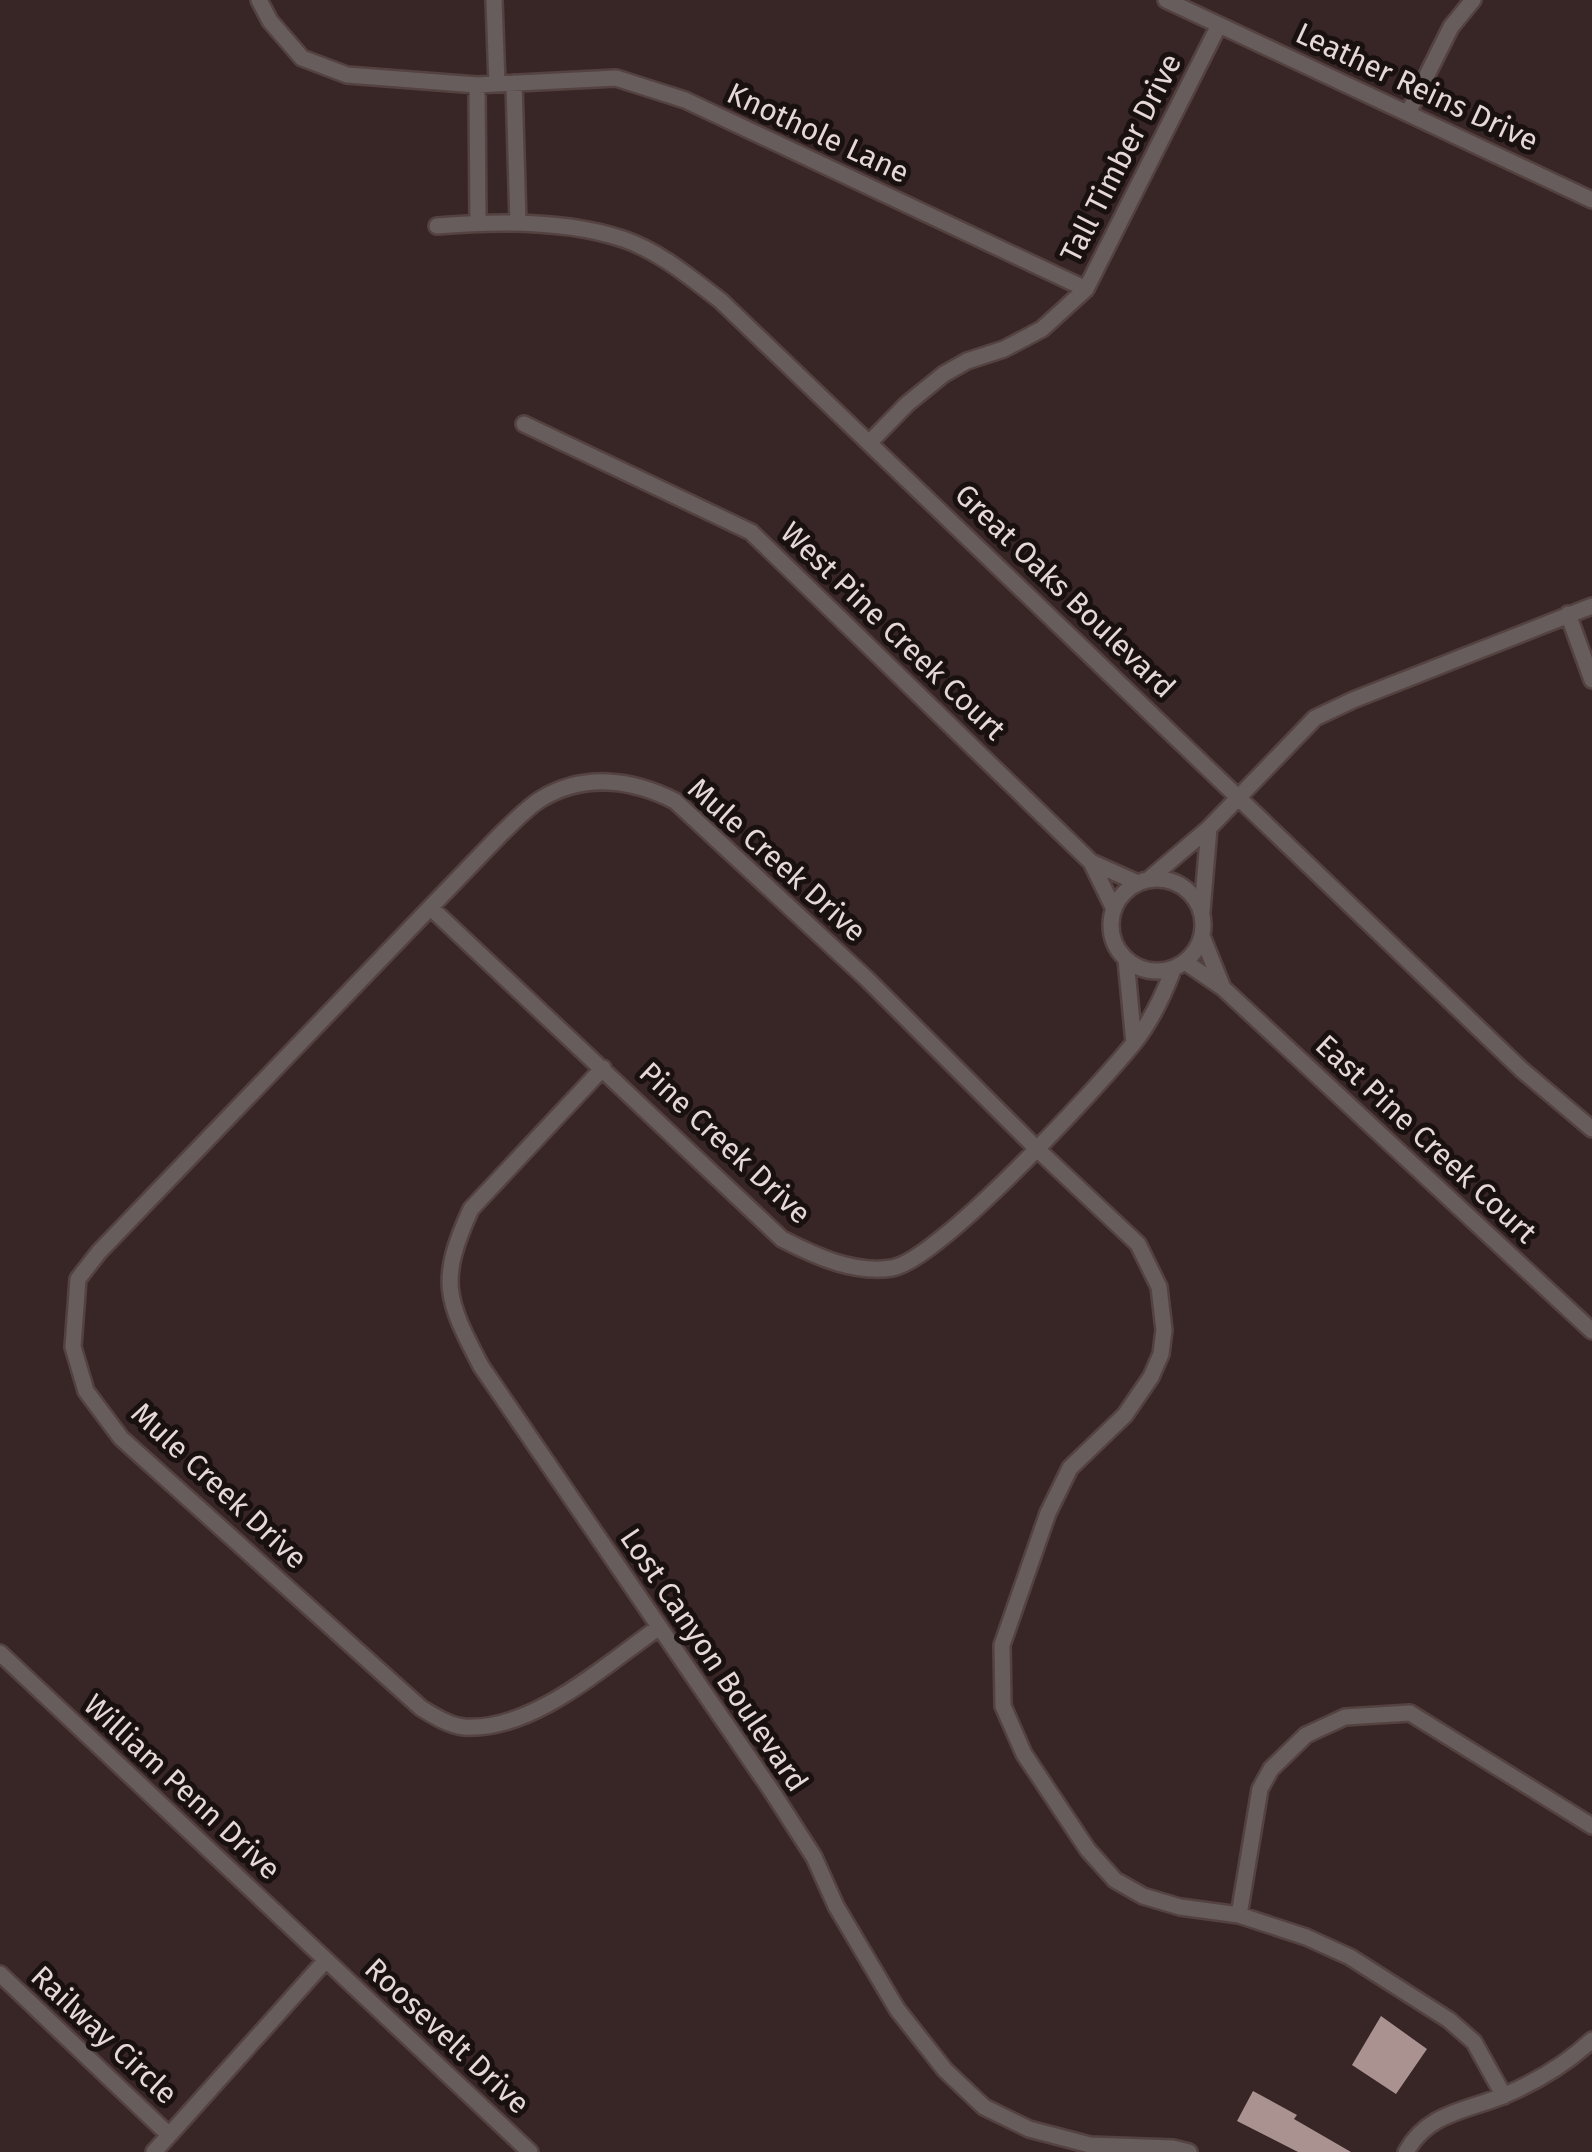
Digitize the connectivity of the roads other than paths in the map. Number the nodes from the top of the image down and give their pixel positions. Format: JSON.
{"nodes":[{"id":1,"x":259,"y":0,"type":"edge"},
{"id":2,"x":494,"y":0,"type":"edge"},
{"id":3,"x":1166,"y":0,"type":"edge"},
{"id":4,"x":1473,"y":0,"type":"edge"},
{"id":5,"x":1219,"y":24,"type":"junction"},
{"id":6,"x":506,"y":84,"type":"junction"},
{"id":7,"x":477,"y":85,"type":"junction"},
{"id":8,"x":1408,"y":114,"type":"junction"},
{"id":9,"x":1592,"y":200,"type":"edge"},
{"id":10,"x":478,"y":223,"type":"junction"},
{"id":11,"x":518,"y":223,"type":"junction"},
{"id":12,"x":438,"y":226,"type":"dead end"},
{"id":13,"x":1086,"y":289,"type":"junction"},
{"id":14,"x":524,"y":424,"type":"dead end"},
{"id":15,"x":869,"y":443,"type":"junction"},
{"id":16,"x":1592,"y":606,"type":"edge"},
{"id":17,"x":1568,"y":614,"type":"junction"},
{"id":18,"x":1592,"y":680,"type":"edge"},
{"id":19,"x":1238,"y":795,"type":"junction"},
{"id":20,"x":1209,"y":828,"type":"junction"},
{"id":21,"x":1091,"y":862,"type":"junction"},
{"id":22,"x":1143,"y":881,"type":"junction"},
{"id":23,"x":432,"y":908,"type":"junction"},
{"id":24,"x":1114,"y":909,"type":"junction"},
{"id":25,"x":1202,"y":915,"type":"junction"},
{"id":26,"x":1202,"y":936,"type":"junction"},
{"id":27,"x":1126,"y":960,"type":"junction"},
{"id":28,"x":1179,"y":966,"type":"junction"},
{"id":29,"x":1223,"y":988,"type":"junction"},
{"id":30,"x":1134,"y":1043,"type":"junction"},
{"id":31,"x":603,"y":1068,"type":"junction"},
{"id":32,"x":1592,"y":1130,"type":"edge"},
{"id":33,"x":1036,"y":1148,"type":"junction"},
{"id":34,"x":1592,"y":1331,"type":"edge"},
{"id":35,"x":658,"y":1628,"type":"junction"},
{"id":36,"x":0,"y":1654,"type":"edge"},
{"id":37,"x":1592,"y":1826,"type":"edge"},
{"id":38,"x":1238,"y":1916,"type":"junction"},
{"id":39,"x":326,"y":1960,"type":"junction"},
{"id":40,"x":0,"y":1974,"type":"edge"},
{"id":41,"x":1592,"y":2040,"type":"edge"},
{"id":42,"x":1504,"y":2096,"type":"junction"},
{"id":43,"x":170,"y":2135,"type":"junction"},
{"id":44,"x":154,"y":2152,"type":"edge"},
{"id":45,"x":530,"y":2152,"type":"edge"},
{"id":46,"x":1188,"y":2152,"type":"edge"},
{"id":47,"x":1406,"y":2152,"type":"edge"}],
"edges":[{"from":1,"to":7,"type":"street","name":"Knothole Lane"},
{"from":2,"to":6,"type":"street"},
{"from":3,"to":5,"type":"street","name":"Leather Reins Drive"},
{"from":4,"to":8,"type":"street"},
{"from":5,"to":8,"type":"street","name":"Leather Reins Drive"},
{"from":5,"to":13,"type":"street","name":"Tall Timber Drive"},
{"from":6,"to":7,"type":"street","name":"Knothole Lane"},
{"from":6,"to":11,"type":"street"},
{"from":6,"to":13,"type":"street","name":"Knothole Lane"},
{"from":7,"to":10,"type":"street"},
{"from":8,"to":9,"type":"street","name":"Leather Reins Drive"},
{"from":10,"to":11,"type":"street","name":"Great Oaks Boulevard"},
{"from":10,"to":12,"type":"street","name":"Great Oaks Boulevard"},
{"from":11,"to":15,"type":"street","name":"Great Oaks Boulevard"},
{"from":13,"to":15,"type":"street","name":"Tall Timber Drive"},
{"from":14,"to":21,"type":"street","name":"West Pine Creek Court"},
{"from":15,"to":19,"type":"street","name":"Great Oaks Boulevard"},
{"from":16,"to":17,"type":"street"},
{"from":17,"to":18,"type":"street"},
{"from":17,"to":19,"type":"street"},
{"from":19,"to":20,"type":"street"},
{"from":19,"to":32,"type":"street","name":"Great Oaks Boulevard"},
{"from":20,"to":22,"type":"street"},
{"from":20,"to":25,"type":"street"},
{"from":21,"to":22,"type":"street","name":"West Pine Creek Court"},
{"from":21,"to":24,"type":"street","name":"West Pine Creek Court"},
{"from":22,"to":24,"type":"street"},
{"from":22,"to":25,"type":"street"},
{"from":23,"to":31,"type":"street","name":"Pine Creek Drive"},
{"from":23,"to":33,"type":"street","name":"Mule Creek Drive"},
{"from":23,"to":35,"type":"street","name":"Mule Creek Drive"},
{"from":24,"to":27,"type":"street"},
{"from":25,"to":26,"type":"street"},
{"from":26,"to":28,"type":"street"},
{"from":26,"to":29,"type":"street","name":"East Pine Creek Court"},
{"from":27,"to":28,"type":"street"},
{"from":27,"to":30,"type":"street"},
{"from":28,"to":29,"type":"street","name":"East Pine Creek Court"},
{"from":28,"to":30,"type":"street","name":"Pine Creek Drive"},
{"from":29,"to":34,"type":"street","name":"East Pine Creek Court"},
{"from":30,"to":33,"type":"street","name":"Pine Creek Drive"},
{"from":31,"to":33,"type":"street","name":"Pine Creek Drive"},
{"from":31,"to":35,"type":"street","name":"Lost Canyon Boulevard"},
{"from":33,"to":38,"type":"street","name":"Mule Creek Drive"},
{"from":35,"to":46,"type":"street","name":"Lost Canyon Boulevard"},
{"from":36,"to":39,"type":"street","name":"William Penn Drive"},
{"from":37,"to":38,"type":"street"},
{"from":38,"to":42,"type":"street","name":"Mule Creek Drive"},
{"from":39,"to":43,"type":"street"},
{"from":39,"to":45,"type":"street","name":"Roosevelt Drive"},
{"from":40,"to":43,"type":"street","name":"Railway Circle"},
{"from":41,"to":42,"type":"street"},
{"from":42,"to":47,"type":"street"},
{"from":43,"to":44,"type":"street"}]}
